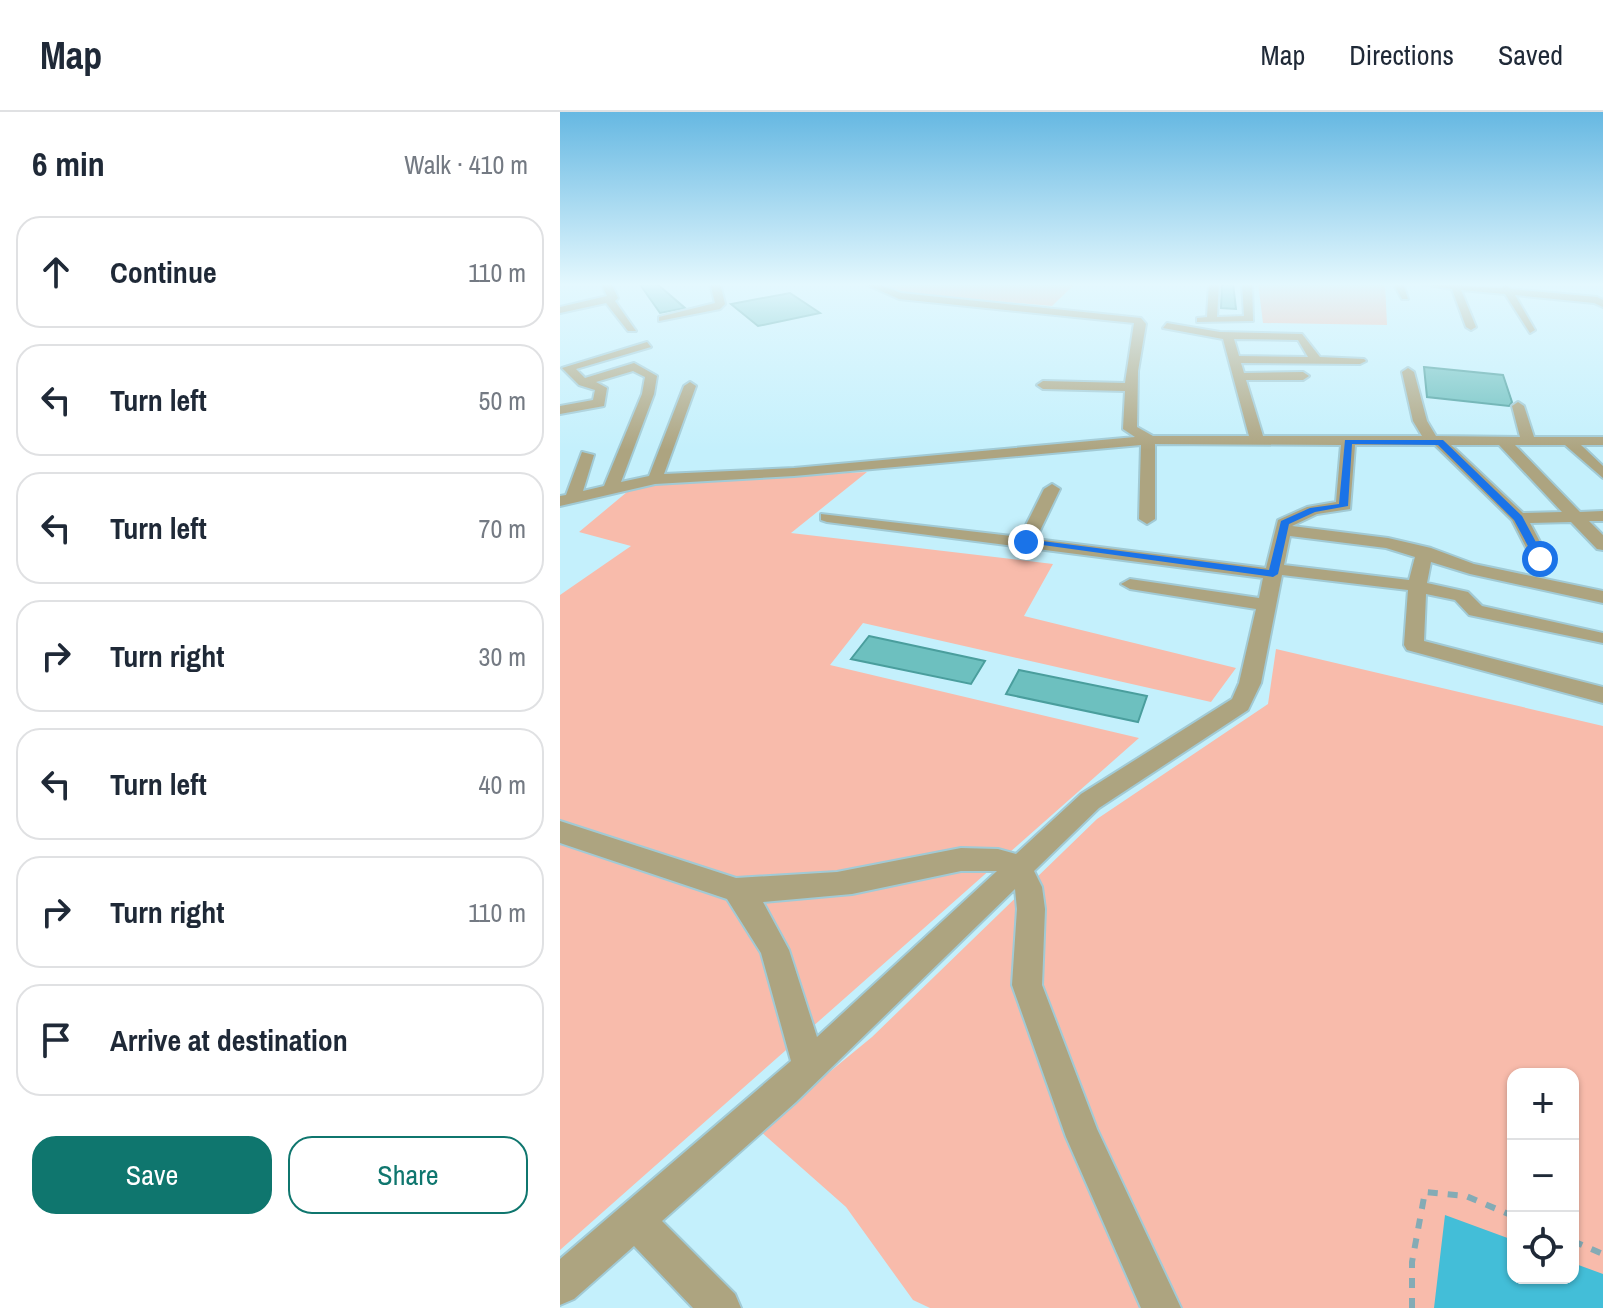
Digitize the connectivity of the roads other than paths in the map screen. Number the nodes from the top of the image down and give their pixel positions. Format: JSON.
{"nodes":[{"id":1,"x":1139,"y":339,"type":"edge"},
{"id":2,"x":1229,"y":339,"type":"edge"},
{"id":3,"x":1303,"y":339,"type":"edge"},
{"id":4,"x":647,"y":345,"type":"dead end"},
{"id":5,"x":1235,"y":359,"type":"junction"},
{"id":6,"x":1316,"y":360,"type":"junction"},
{"id":7,"x":1360,"y":361,"type":"dead end"},
{"id":8,"x":1408,"y":372,"type":"dead end"},
{"id":9,"x":1303,"y":376,"type":"dead end"},
{"id":10,"x":1240,"y":377,"type":"junction"},
{"id":11,"x":583,"y":382,"type":"junction"},
{"id":12,"x":1043,"y":385,"type":"dead end"},
{"id":13,"x":690,"y":386,"type":"dead end"},
{"id":14,"x":1131,"y":387,"type":"junction"},
{"id":15,"x":1518,"y":406,"type":"dead end"},
{"id":16,"x":560,"y":410,"type":"edge"},
{"id":17,"x":1257,"y":439,"type":"junction"},
{"id":18,"x":1150,"y":440,"type":"junction"},
{"id":19,"x":1528,"y":441,"type":"junction"},
{"id":20,"x":1569,"y":441,"type":"junction"},
{"id":21,"x":1603,"y":441,"type":"edge"},
{"id":22,"x":1348,"y":442,"type":"junction"},
{"id":23,"x":1436,"y":442,"type":"junction"},
{"id":24,"x":1504,"y":442,"type":"junction"},
{"id":25,"x":587,"y":455,"type":"dead end"},
{"id":26,"x":1603,"y":474,"type":"edge"},
{"id":27,"x":655,"y":479,"type":"junction"},
{"id":28,"x":1052,"y":489,"type":"dead end"},
{"id":29,"x":610,"y":490,"type":"junction"},
{"id":30,"x":567,"y":500,"type":"edge"},
{"id":31,"x":1603,"y":516,"type":"edge"},
{"id":32,"x":827,"y":517,"type":"dead end"},
{"id":33,"x":1577,"y":517,"type":"junction"},
{"id":34,"x":1519,"y":518,"type":"junction"},
{"id":35,"x":1147,"y":519,"type":"dead end"},
{"id":36,"x":1283,"y":530,"type":"junction"},
{"id":37,"x":1026,"y":542,"type":"junction"},
{"id":38,"x":1603,"y":545,"type":"edge"},
{"id":39,"x":1425,"y":552,"type":"junction"},
{"id":40,"x":1540,"y":559,"type":"dead end"},
{"id":41,"x":1274,"y":572,"type":"junction"},
{"id":42,"x":1130,"y":584,"type":"dead end"},
{"id":43,"x":1417,"y":586,"type":"junction"},
{"id":44,"x":1603,"y":597,"type":"edge"},
{"id":45,"x":1266,"y":605,"type":"junction"},
{"id":46,"x":1599,"y":638,"type":"dead end"},
{"id":47,"x":1603,"y":695,"type":"edge"},
{"id":48,"x":560,"y":832,"type":"edge"},
{"id":49,"x":1016,"y":868,"type":"junction"},
{"id":50,"x":736,"y":890,"type":"junction"},
{"id":51,"x":809,"y":1067,"type":"junction"},
{"id":52,"x":636,"y":1221,"type":"junction"},
{"id":53,"x":560,"y":1285,"type":"edge"},
{"id":54,"x":721,"y":1308,"type":"edge"},
{"id":55,"x":1161,"y":1308,"type":"edge"}],
"edges":[{"from":1,"to":14,"type":"street"},
{"from":2,"to":5,"type":"street"},
{"from":3,"to":6,"type":"street"},
{"from":4,"to":11,"type":"street"},
{"from":5,"to":6,"type":"street"},
{"from":5,"to":10,"type":"street"},
{"from":6,"to":7,"type":"street"},
{"from":8,"to":23,"type":"street"},
{"from":9,"to":10,"type":"street"},
{"from":10,"to":17,"type":"street"},
{"from":11,"to":16,"type":"street"},
{"from":11,"to":29,"type":"street"},
{"from":12,"to":14,"type":"street"},
{"from":13,"to":27,"type":"street"},
{"from":14,"to":18,"type":"street"},
{"from":15,"to":19,"type":"street"},
{"from":17,"to":18,"type":"street"},
{"from":17,"to":22,"type":"street"},
{"from":18,"to":27,"type":"street"},
{"from":18,"to":35,"type":"street"},
{"from":19,"to":20,"type":"street"},
{"from":19,"to":24,"type":"street"},
{"from":20,"to":21,"type":"street"},
{"from":20,"to":26,"type":"street"},
{"from":22,"to":23,"type":"street"},
{"from":22,"to":36,"type":"street"},
{"from":23,"to":24,"type":"street"},
{"from":23,"to":34,"type":"street"},
{"from":24,"to":33,"type":"street"},
{"from":25,"to":30,"type":"street"},
{"from":27,"to":29,"type":"street"},
{"from":28,"to":37,"type":"street"},
{"from":29,"to":30,"type":"street"},
{"from":31,"to":33,"type":"street"},
{"from":32,"to":37,"type":"street"},
{"from":33,"to":34,"type":"street"},
{"from":33,"to":38,"type":"street"},
{"from":34,"to":40,"type":"street"},
{"from":36,"to":39,"type":"street"},
{"from":36,"to":41,"type":"street"},
{"from":37,"to":41,"type":"street"},
{"from":39,"to":43,"type":"street"},
{"from":39,"to":44,"type":"street"},
{"from":41,"to":43,"type":"street"},
{"from":41,"to":45,"type":"street"},
{"from":42,"to":45,"type":"street"},
{"from":43,"to":46,"type":"street"},
{"from":43,"to":47,"type":"street"},
{"from":45,"to":49,"type":"street"},
{"from":48,"to":50,"type":"street"},
{"from":49,"to":50,"type":"street"},
{"from":49,"to":51,"type":"street"},
{"from":49,"to":55,"type":"street"},
{"from":50,"to":51,"type":"street"},
{"from":51,"to":52,"type":"street"},
{"from":52,"to":53,"type":"street"},
{"from":52,"to":54,"type":"street"}]}
